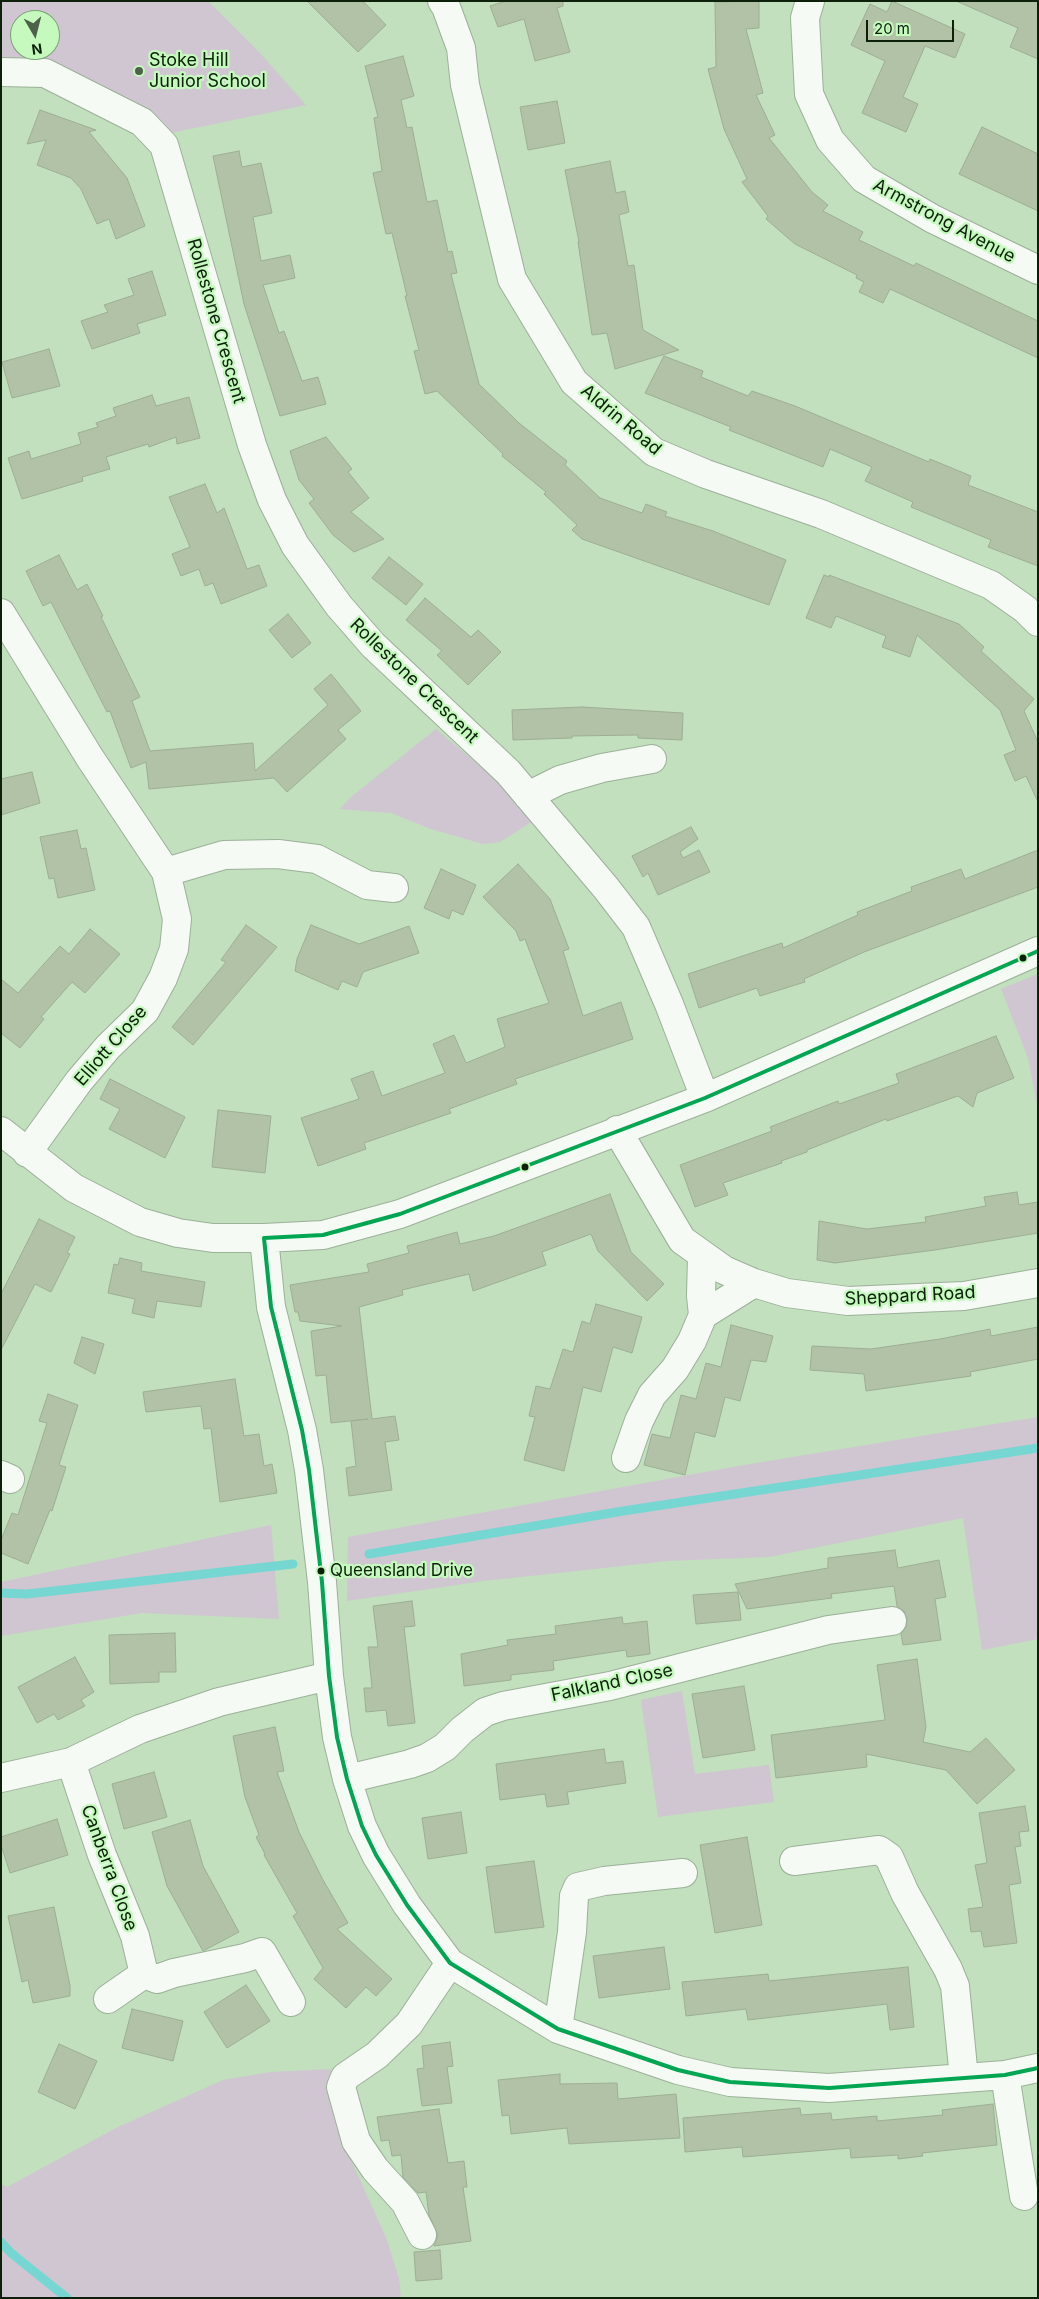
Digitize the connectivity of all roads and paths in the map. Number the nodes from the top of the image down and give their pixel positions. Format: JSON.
{"nodes":[{"id":1,"x":442,"y":1,"type":"edge"},
{"id":2,"x":810,"y":1,"type":"edge"},
{"id":3,"x":1,"y":72,"type":"edge"},
{"id":4,"x":1038,"y":270,"type":"edge"},
{"id":5,"x":1,"y":613,"type":"edge"},
{"id":6,"x":1038,"y":622,"type":"edge"},
{"id":7,"x":652,"y":759,"type":"dead end"},
{"id":8,"x":528,"y":796,"type":"junction"},
{"id":9,"x":166,"y":872,"type":"junction"},
{"id":10,"x":394,"y":888,"type":"dead end"},
{"id":11,"x":1038,"y":951,"type":"edge"},
{"id":12,"x":705,"y":1098,"type":"junction"},
{"id":13,"x":617,"y":1130,"type":"junction"},
{"id":14,"x":1,"y":1131,"type":"edge"},
{"id":15,"x":27,"y":1153,"type":"junction"},
{"id":16,"x":264,"y":1238,"type":"junction"},
{"id":17,"x":702,"y":1256,"type":"junction"},
{"id":18,"x":754,"y":1283,"type":"junction"},
{"id":19,"x":1038,"y":1283,"type":"edge"},
{"id":20,"x":703,"y":1315,"type":"junction"},
{"id":21,"x":626,"y":1458,"type":"dead end"},
{"id":22,"x":892,"y":1622,"type":"dead end"},
{"id":23,"x":329,"y":1676,"type":"junction"},
{"id":24,"x":70,"y":1762,"type":"junction"},
{"id":25,"x":1,"y":1778,"type":"edge"},
{"id":26,"x":347,"y":1779,"type":"junction"},
{"id":27,"x":794,"y":1861,"type":"dead end"},
{"id":28,"x":683,"y":1873,"type":"dead end"},
{"id":29,"x":450,"y":1964,"type":"junction"},
{"id":30,"x":144,"y":1974,"type":"junction"},
{"id":31,"x":108,"y":1999,"type":"dead end"},
{"id":32,"x":291,"y":2002,"type":"dead end"},
{"id":33,"x":558,"y":2030,"type":"junction"},
{"id":34,"x":1038,"y":2068,"type":"edge"},
{"id":35,"x":1004,"y":2075,"type":"junction"},
{"id":36,"x":964,"y":2078,"type":"junction"},
{"id":37,"x":1024,"y":2196,"type":"dead end"},
{"id":38,"x":422,"y":2235,"type":"dead end"}],
"edges":[{"from":1,"to":6,"type":"street","name":"Aldrin Road"},
{"from":2,"to":4,"type":"street","name":"Armstrong Avenue"},
{"from":3,"to":8,"type":"street","name":"Rollestone Crescent"},
{"from":5,"to":9,"type":"street","name":"Elliott Close"},
{"from":7,"to":8,"type":"street"},
{"from":8,"to":12,"type":"street","name":"Rollestone Crescent"},
{"from":9,"to":10,"type":"street"},
{"from":9,"to":15,"type":"street","name":"Elliott Close"},
{"from":11,"to":12,"type":"street"},
{"from":12,"to":13,"type":"street"},
{"from":13,"to":16,"type":"street"},
{"from":13,"to":17,"type":"street","name":"Sheppard Road"},
{"from":14,"to":15,"type":"street"},
{"from":15,"to":16,"type":"street"},
{"from":16,"to":23,"type":"street"},
{"from":17,"to":18,"type":"street","name":"Sheppard Road"},
{"from":17,"to":20,"type":"street"},
{"from":18,"to":19,"type":"street","name":"Sheppard Road"},
{"from":18,"to":20,"type":"street"},
{"from":20,"to":21,"type":"street"},
{"from":22,"to":26,"type":"street","name":"Falkland Close"},
{"from":23,"to":24,"type":"street"},
{"from":23,"to":26,"type":"street"},
{"from":24,"to":25,"type":"street"},
{"from":24,"to":30,"type":"street","name":"Canberra Close"},
{"from":26,"to":29,"type":"street"},
{"from":27,"to":36,"type":"street"},
{"from":28,"to":33,"type":"street"},
{"from":29,"to":33,"type":"street"},
{"from":29,"to":38,"type":"street"},
{"from":30,"to":31,"type":"street"},
{"from":30,"to":32,"type":"street"},
{"from":33,"to":36,"type":"street"},
{"from":34,"to":35,"type":"street"},
{"from":35,"to":36,"type":"street"},
{"from":35,"to":37,"type":"street"}]}
